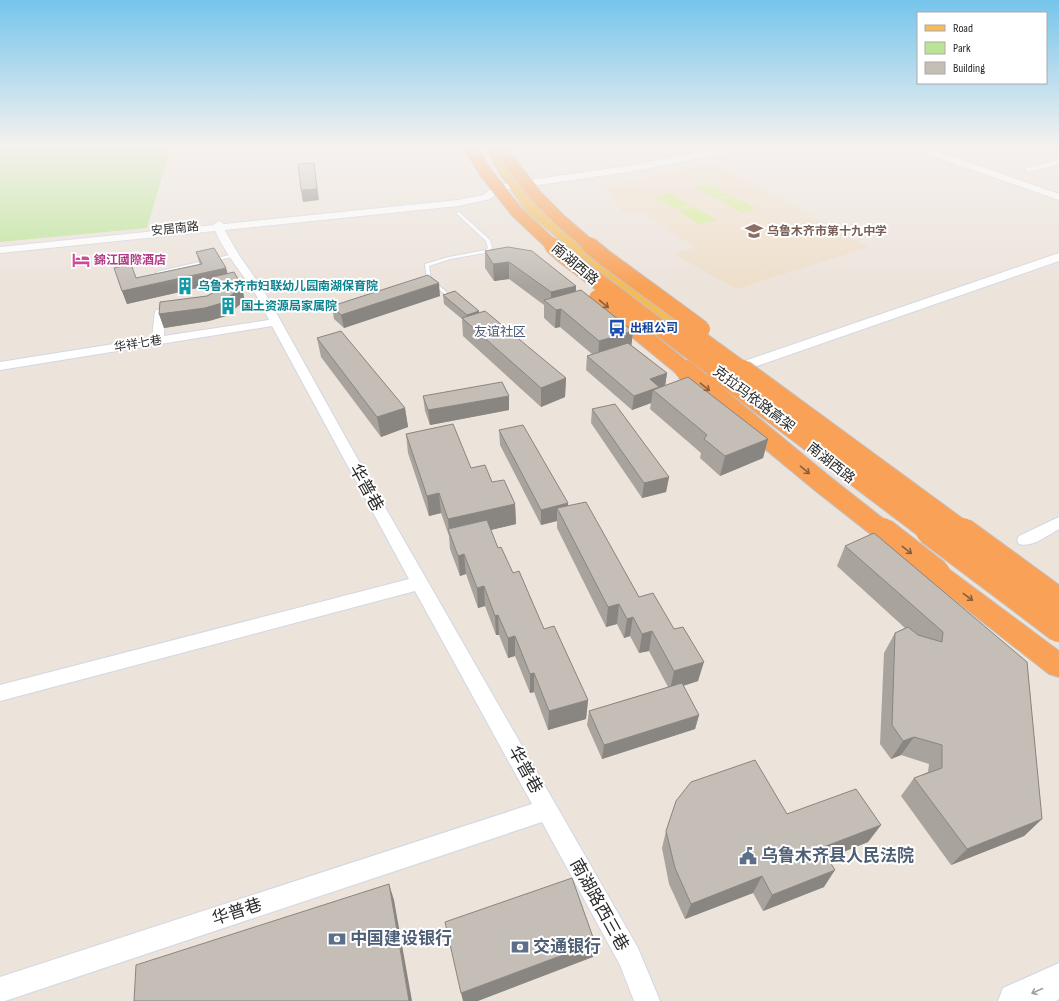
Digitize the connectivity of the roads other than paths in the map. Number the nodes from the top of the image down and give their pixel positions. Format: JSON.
{"nodes":[{"id":1,"x":490,"y":194,"type":"edge"},
{"id":2,"x":503,"y":194,"type":"edge"},
{"id":3,"x":508,"y":194,"type":"edge"},
{"id":4,"x":509,"y":194,"type":"edge"},
{"id":5,"x":519,"y":194,"type":"edge"},
{"id":6,"x":534,"y":194,"type":"edge"},
{"id":7,"x":1049,"y":194,"type":"edge"},
{"id":8,"x":1059,"y":197,"type":"edge"},
{"id":9,"x":458,"y":213,"type":"dead end"},
{"id":10,"x":219,"y":226,"type":"junction"},
{"id":11,"x":0,"y":246,"type":"edge"},
{"id":12,"x":0,"y":250,"type":"edge"},
{"id":13,"x":234,"y":255,"type":"junction"},
{"id":14,"x":1059,"y":257,"type":"edge"},
{"id":15,"x":158,"y":272,"type":"edge"},
{"id":16,"x":448,"y":296,"type":"edge"},
{"id":17,"x":190,"y":307,"type":"edge"},
{"id":18,"x":276,"y":322,"type":"junction"},
{"id":19,"x":158,"y":341,"type":"junction"},
{"id":20,"x":0,"y":366,"type":"edge"},
{"id":21,"x":734,"y":369,"type":"junction"},
{"id":22,"x":1059,"y":522,"type":"edge"},
{"id":23,"x":1025,"y":540,"type":"dead end"},
{"id":24,"x":420,"y":583,"type":"junction"},
{"id":25,"x":1059,"y":601,"type":"edge"},
{"id":26,"x":1059,"y":606,"type":"edge"},
{"id":27,"x":1059,"y":630,"type":"edge"},
{"id":28,"x":1059,"y":640,"type":"edge"},
{"id":29,"x":1059,"y":666,"type":"edge"},
{"id":30,"x":0,"y":693,"type":"edge"},
{"id":31,"x":547,"y":810,"type":"junction"},
{"id":32,"x":1059,"y":981,"type":"edge"},
{"id":33,"x":0,"y":990,"type":"edge"},
{"id":34,"x":647,"y":1001,"type":"edge"},
{"id":35,"x":1016,"y":1001,"type":"edge"}],
"edges":[{"from":1,"to":10,"type":"street","name":"安居南路"},
{"from":2,"to":29,"type":"highway","one_way":true,"bridge":true},
{"from":3,"to":27,"type":"highway","name":"克拉玛依路高架","bridge":true},
{"from":4,"to":21,"type":"main road","name":"南湖西路"},
{"from":5,"to":25,"type":"highway","name":"克拉玛依路高架","bridge":true},
{"from":6,"to":21,"type":"highway","bridge":true},
{"from":7,"to":8,"type":"street"},
{"from":9,"to":16,"type":"lane"},
{"from":10,"to":11,"type":"street","name":"安居南路"},
{"from":10,"to":12,"type":"street","name":"安居南路"},
{"from":10,"to":13,"type":"street","name":"华普巷"},
{"from":13,"to":15,"type":"lane"},
{"from":13,"to":18,"type":"street","name":"华普巷"},
{"from":14,"to":21,"type":"street"},
{"from":17,"to":19,"type":"street"},
{"from":18,"to":19,"type":"street","name":"华祥七巷"},
{"from":18,"to":24,"type":"street","name":"华普巷"},
{"from":19,"to":20,"type":"street","name":"华祥七巷"},
{"from":21,"to":26,"type":"main road","name":"南湖西路"},
{"from":21,"to":28,"type":"main road","name":"南湖西路"},
{"from":22,"to":23,"type":"street"},
{"from":24,"to":30,"type":"street"},
{"from":24,"to":31,"type":"street","name":"华普巷"},
{"from":31,"to":33,"type":"street","name":"华普巷"},
{"from":31,"to":34,"type":"street","name":"南湖路西三巷"},
{"from":32,"to":35,"type":"main road","one_way":true}]}
